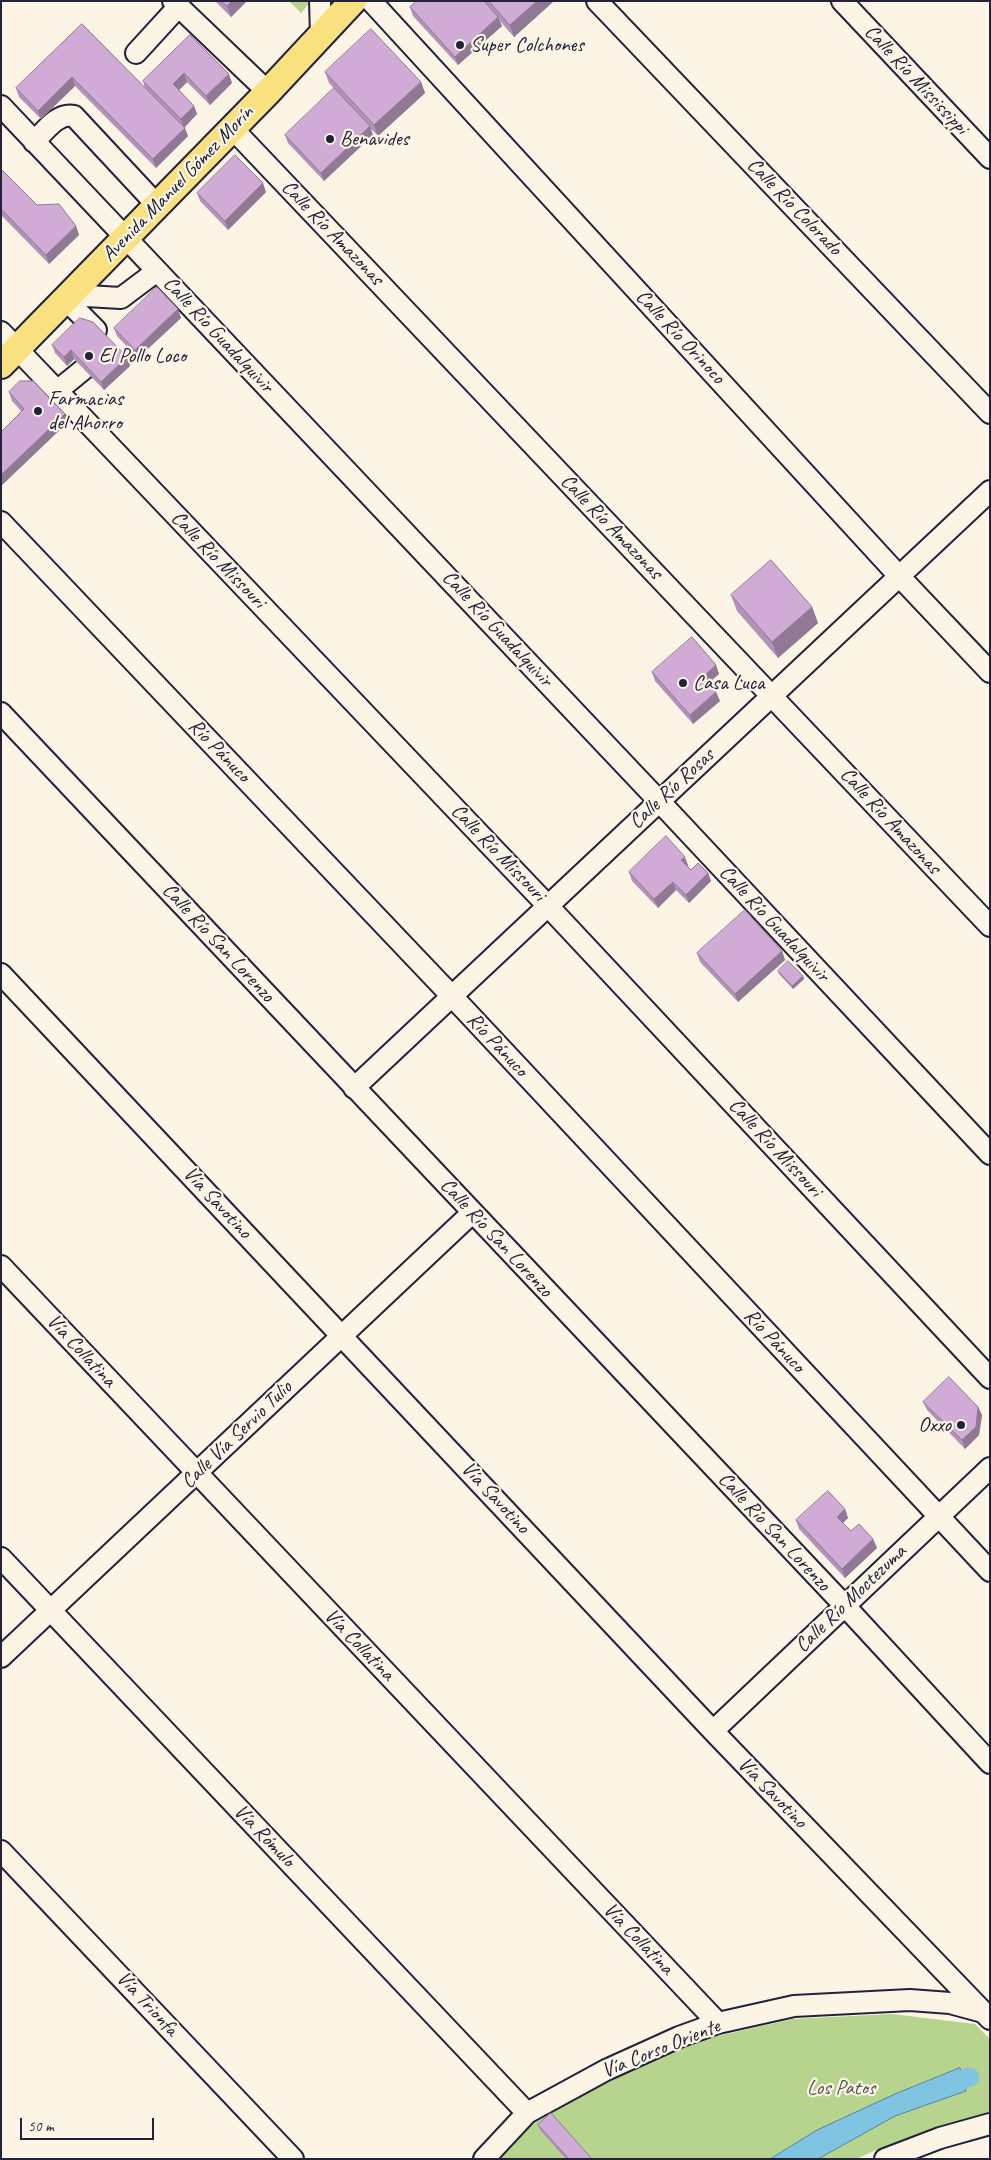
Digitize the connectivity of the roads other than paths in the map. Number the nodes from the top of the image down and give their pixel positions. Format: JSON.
{"nodes":[{"id":1,"x":320,"y":1,"type":"edge"},
{"id":2,"x":352,"y":1,"type":"edge"},
{"id":3,"x":371,"y":1,"type":"edge"},
{"id":4,"x":597,"y":1,"type":"edge"},
{"id":5,"x":842,"y":1,"type":"edge"},
{"id":6,"x":176,"y":4,"type":"edge"},
{"id":7,"x":321,"y":35,"type":"junction"},
{"id":8,"x":136,"y":53,"type":"dead end"},
{"id":9,"x":268,"y":92,"type":"junction"},
{"id":10,"x":1,"y":106,"type":"edge"},
{"id":11,"x":232,"y":128,"type":"junction"},
{"id":12,"x":34,"y":142,"type":"junction"},
{"id":13,"x":990,"y":158,"type":"edge"},
{"id":14,"x":156,"y":204,"type":"junction"},
{"id":15,"x":125,"y":238,"type":"junction"},
{"id":16,"x":157,"y":271,"type":"junction"},
{"id":17,"x":67,"y":297,"type":"junction"},
{"id":18,"x":96,"y":330,"type":"edge"},
{"id":19,"x":6,"y":349,"type":"edge"},
{"id":20,"x":84,"y":369,"type":"edge"},
{"id":21,"x":57,"y":391,"type":"junction"},
{"id":22,"x":990,"y":413,"type":"edge"},
{"id":23,"x":990,"y":491,"type":"edge"},
{"id":24,"x":1,"y":522,"type":"edge"},
{"id":25,"x":899,"y":576,"type":"junction"},
{"id":26,"x":990,"y":672,"type":"edge"},
{"id":27,"x":772,"y":696,"type":"junction"},
{"id":28,"x":1,"y":713,"type":"edge"},
{"id":29,"x":659,"y":801,"type":"junction"},
{"id":30,"x":548,"y":906,"type":"junction"},
{"id":31,"x":990,"y":926,"type":"edge"},
{"id":32,"x":1,"y":974,"type":"edge"},
{"id":33,"x":452,"y":996,"type":"junction"},
{"id":34,"x":354,"y":1088,"type":"junction"},
{"id":35,"x":990,"y":1154,"type":"edge"},
{"id":36,"x":472,"y":1213,"type":"junction"},
{"id":37,"x":1,"y":1266,"type":"edge"},
{"id":38,"x":342,"y":1335,"type":"junction"},
{"id":39,"x":990,"y":1378,"type":"edge"},
{"id":40,"x":990,"y":1468,"type":"edge"},
{"id":41,"x":196,"y":1474,"type":"junction"},
{"id":42,"x":938,"y":1516,"type":"junction"},
{"id":43,"x":1,"y":1558,"type":"edge"},
{"id":44,"x":990,"y":1572,"type":"edge"},
{"id":45,"x":844,"y":1605,"type":"junction"},
{"id":46,"x":51,"y":1611,"type":"junction"},
{"id":47,"x":1,"y":1657,"type":"edge"},
{"id":48,"x":713,"y":1731,"type":"junction"},
{"id":49,"x":990,"y":1763,"type":"edge"},
{"id":50,"x":1,"y":1851,"type":"edge"},
{"id":51,"x":986,"y":2016,"type":"edge"},
{"id":52,"x":718,"y":2023,"type":"junction"},
{"id":53,"x":527,"y":2113,"type":"junction"},
{"id":54,"x":990,"y":2124,"type":"edge"},
{"id":55,"x":293,"y":2159,"type":"edge"},
{"id":56,"x":484,"y":2159,"type":"edge"},
{"id":57,"x":885,"y":2159,"type":"edge"}],
"edges":[{"from":1,"to":7,"type":"street"},
{"from":2,"to":7,"type":"main road","name":"Avenida Manuel Gómez Morín"},
{"from":3,"to":25,"type":"street","name":"Calle Río Orinoco"},
{"from":4,"to":22,"type":"street","name":"Calle Río Colorado"},
{"from":5,"to":13,"type":"street","name":"Calle Río Mississippi"},
{"from":6,"to":8,"type":"street"},
{"from":6,"to":9,"type":"street"},
{"from":7,"to":9,"type":"main road","name":"Avenida Manuel Gómez Morín"},
{"from":9,"to":11,"type":"main road","name":"Avenida Manuel Gómez Morín"},
{"from":10,"to":12,"type":"street","name":"Calle Río Guadalquivir"},
{"from":11,"to":14,"type":"main road","name":"Avenida Manuel Gómez Morín"},
{"from":11,"to":27,"type":"street","name":"Calle Río Amazonas"},
{"from":12,"to":14,"type":"street"},
{"from":12,"to":15,"type":"street","name":"Calle Río Guadalquivir"},
{"from":14,"to":15,"type":"main road","name":"Avenida Manuel Gómez Morín"},
{"from":15,"to":16,"type":"street","name":"Calle Río Guadalquivir"},
{"from":15,"to":17,"type":"main road","name":"Avenida Manuel Gómez Morín"},
{"from":16,"to":17,"type":"street"},
{"from":16,"to":29,"type":"street","name":"Calle Río Guadalquivir"},
{"from":17,"to":18,"type":"street"},
{"from":17,"to":19,"type":"main road","name":"Avenida Manuel Gómez Morín"},
{"from":19,"to":21,"type":"street","name":"Calle Río Missouri"},
{"from":20,"to":21,"type":"street"},
{"from":21,"to":30,"type":"street","name":"Calle Río Missouri"},
{"from":23,"to":25,"type":"street","name":"Calle Río Rosas"},
{"from":24,"to":33,"type":"street","name":"Río Pánuco"},
{"from":25,"to":26,"type":"street","name":"Calle Río Orinoco"},
{"from":25,"to":27,"type":"street","name":"Calle Río Rosas"},
{"from":27,"to":29,"type":"street","name":"Calle Río Rosas"},
{"from":27,"to":31,"type":"street","name":"Calle Río Amazonas"},
{"from":28,"to":34,"type":"street","name":"Calle Río San Lorenzo"},
{"from":29,"to":30,"type":"street","name":"Calle Río Rosas"},
{"from":29,"to":35,"type":"street","name":"Calle Río Guadalquivir"},
{"from":30,"to":33,"type":"street","name":"Calle Río Rosas"},
{"from":30,"to":39,"type":"street","name":"Calle Río Missouri"},
{"from":32,"to":38,"type":"street","name":"Vía Savotino"},
{"from":33,"to":34,"type":"street","name":"Calle Río Rosas"},
{"from":33,"to":42,"type":"street","name":"Río Pánuco"},
{"from":34,"to":36,"type":"street","name":"Calle Río San Lorenzo"},
{"from":36,"to":38,"type":"street","name":"Calle Vía Servio Tulio"},
{"from":36,"to":45,"type":"street","name":"Calle Río San Lorenzo"},
{"from":37,"to":41,"type":"street","name":"Vía Collatina"},
{"from":38,"to":41,"type":"street","name":"Calle Vía Servio Tulio"},
{"from":38,"to":48,"type":"street","name":"Vía Savotino"},
{"from":40,"to":42,"type":"street","name":"Calle Río Moctezuma"},
{"from":41,"to":46,"type":"street","name":"Calle Vía Servio Tulio"},
{"from":41,"to":52,"type":"street","name":"Vía Collatina"},
{"from":42,"to":44,"type":"street","name":"Río Pánuco"},
{"from":42,"to":45,"type":"street","name":"Calle Río Moctezuma"},
{"from":43,"to":46,"type":"street","name":"Vía Rómulo"},
{"from":45,"to":48,"type":"street","name":"Calle Río Moctezuma"},
{"from":45,"to":49,"type":"street","name":"Calle Río San Lorenzo"},
{"from":46,"to":47,"type":"street","name":"Calle Vía Servio Tulio"},
{"from":46,"to":53,"type":"street","name":"Vía Rómulo"},
{"from":48,"to":51,"type":"street","name":"Vía Savotino"},
{"from":50,"to":55,"type":"street","name":"Vía Trionfa"},
{"from":51,"to":52,"type":"street","name":"Vía Corso Oriente"},
{"from":52,"to":53,"type":"street","name":"Vía Corso Oriente"},
{"from":53,"to":56,"type":"street","name":"Vía Corso Oriente"},
{"from":54,"to":57,"type":"street"}]}
